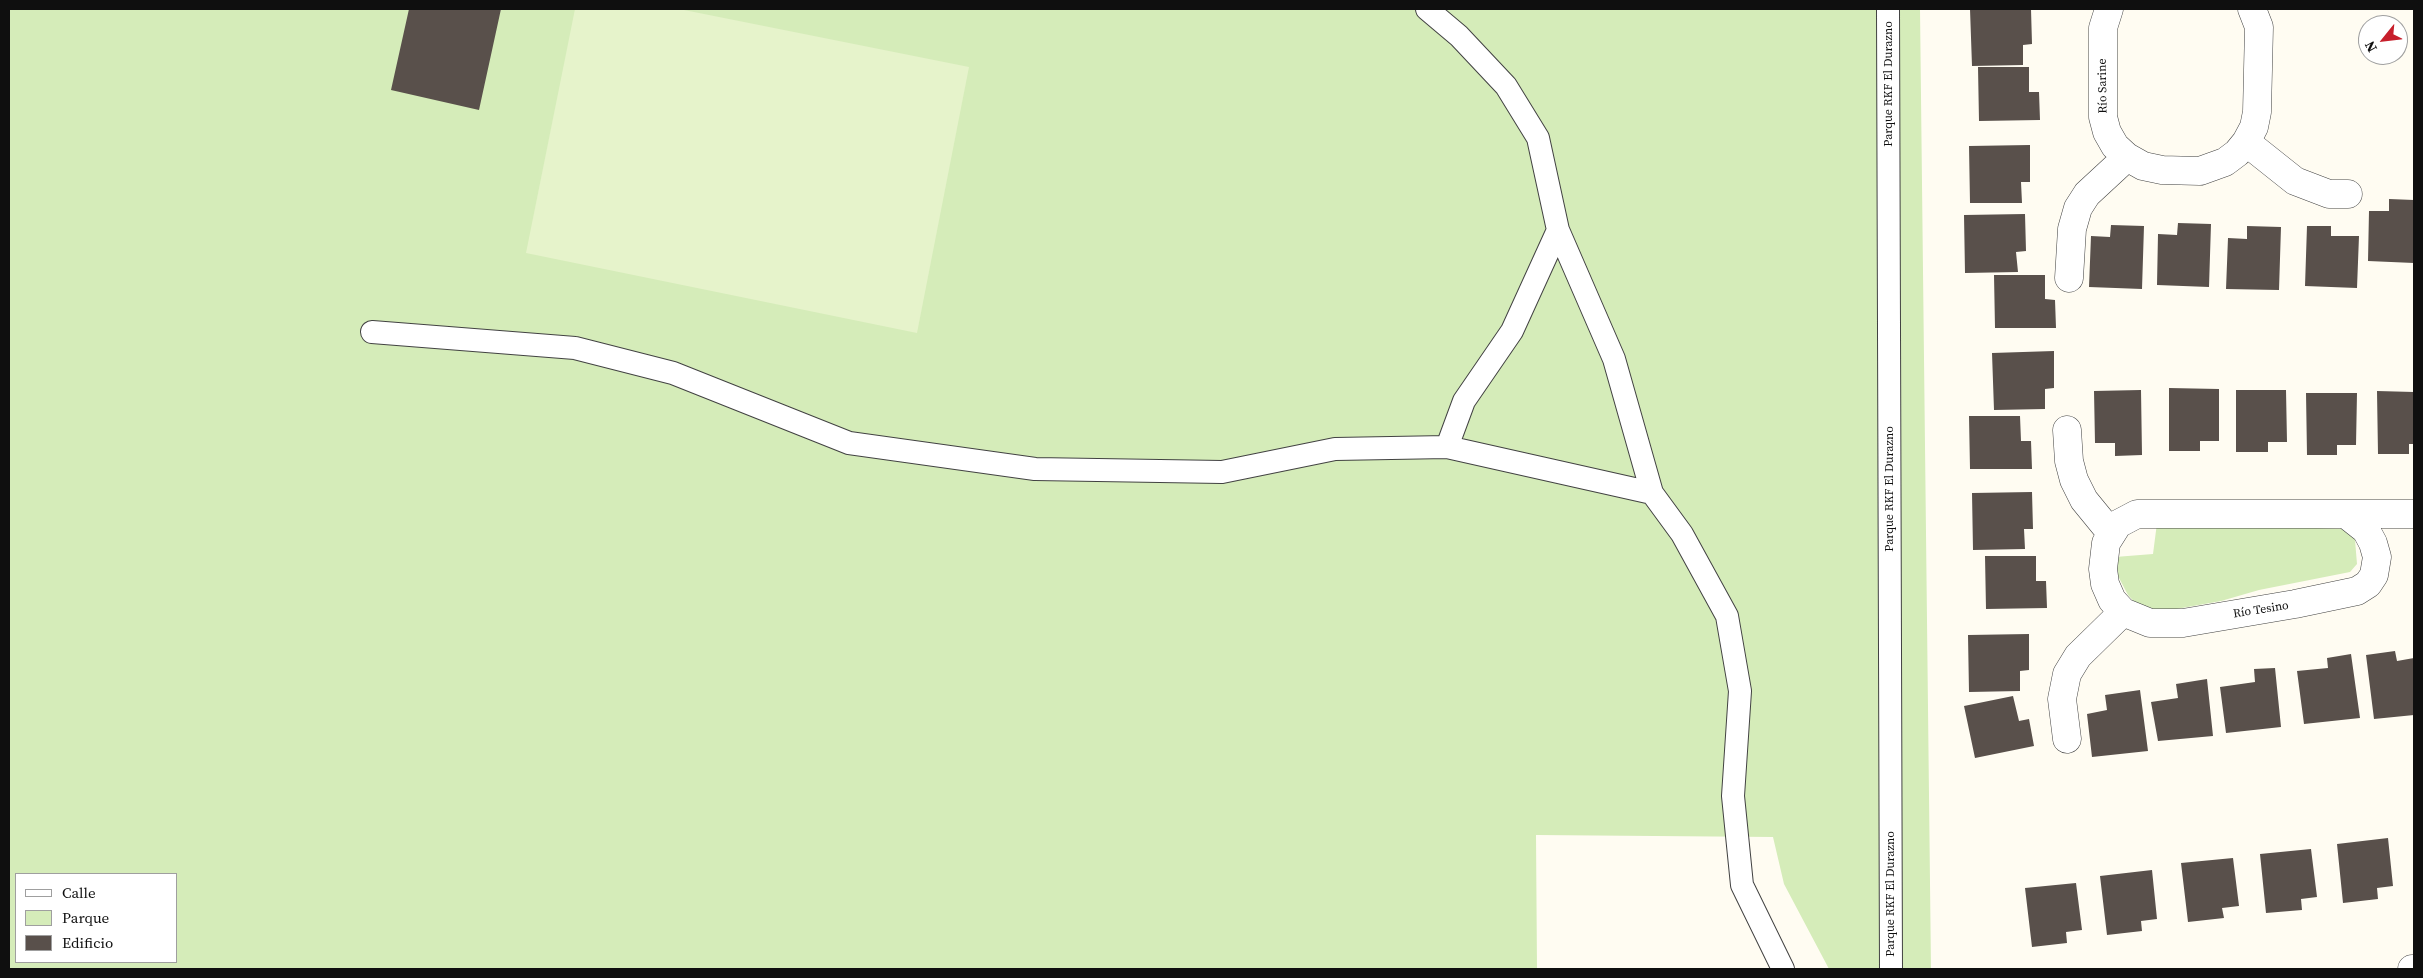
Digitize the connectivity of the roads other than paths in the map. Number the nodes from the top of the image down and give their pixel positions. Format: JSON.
{"nodes":[{"id":1,"x":1427,"y":9,"type":"edge"},
{"id":2,"x":1888,"y":9,"type":"edge"},
{"id":3,"x":2109,"y":9,"type":"edge"},
{"id":4,"x":2260,"y":15,"type":"edge"},
{"id":5,"x":2246,"y":142,"type":"junction"},
{"id":6,"x":2127,"y":157,"type":"junction"},
{"id":7,"x":2348,"y":194,"type":"dead end"},
{"id":8,"x":1558,"y":230,"type":"junction"},
{"id":9,"x":2069,"y":278,"type":"dead end"},
{"id":10,"x":372,"y":332,"type":"dead end"},
{"id":11,"x":2067,"y":430,"type":"dead end"},
{"id":12,"x":1447,"y":447,"type":"junction"},
{"id":13,"x":1652,"y":493,"type":"junction"},
{"id":14,"x":2413,"y":514,"type":"edge"},
{"id":15,"x":2346,"y":515,"type":"junction"},
{"id":16,"x":2111,"y":533,"type":"junction"},
{"id":17,"x":2378,"y":557,"type":"junction"},
{"id":18,"x":2123,"y":612,"type":"junction"},
{"id":19,"x":2067,"y":739,"type":"dead end"},
{"id":20,"x":1783,"y":969,"type":"edge"},
{"id":21,"x":1891,"y":969,"type":"edge"}],
"edges":[{"from":1,"to":8,"type":"lane"},
{"from":2,"to":21,"type":"lane","name":"Parque RKF El Durazno"},
{"from":3,"to":6,"type":"street","name":"Río Sarine"},
{"from":4,"to":5,"type":"street","name":"Río Sarine"},
{"from":5,"to":6,"type":"street","name":"Río Sarine"},
{"from":5,"to":7,"type":"street"},
{"from":6,"to":9,"type":"street"},
{"from":8,"to":12,"type":"lane"},
{"from":8,"to":13,"type":"lane"},
{"from":10,"to":12,"type":"lane"},
{"from":11,"to":16,"type":"street"},
{"from":12,"to":13,"type":"lane"},
{"from":13,"to":20,"type":"lane"},
{"from":14,"to":15,"type":"street","name":"Río Tesino"},
{"from":14,"to":17,"type":"street","name":"Río Tesino"},
{"from":15,"to":16,"type":"street","name":"Río Tesino"},
{"from":15,"to":17,"type":"street"},
{"from":16,"to":18,"type":"street"},
{"from":17,"to":18,"type":"street","name":"Río Tesino"},
{"from":18,"to":19,"type":"street"}]}
